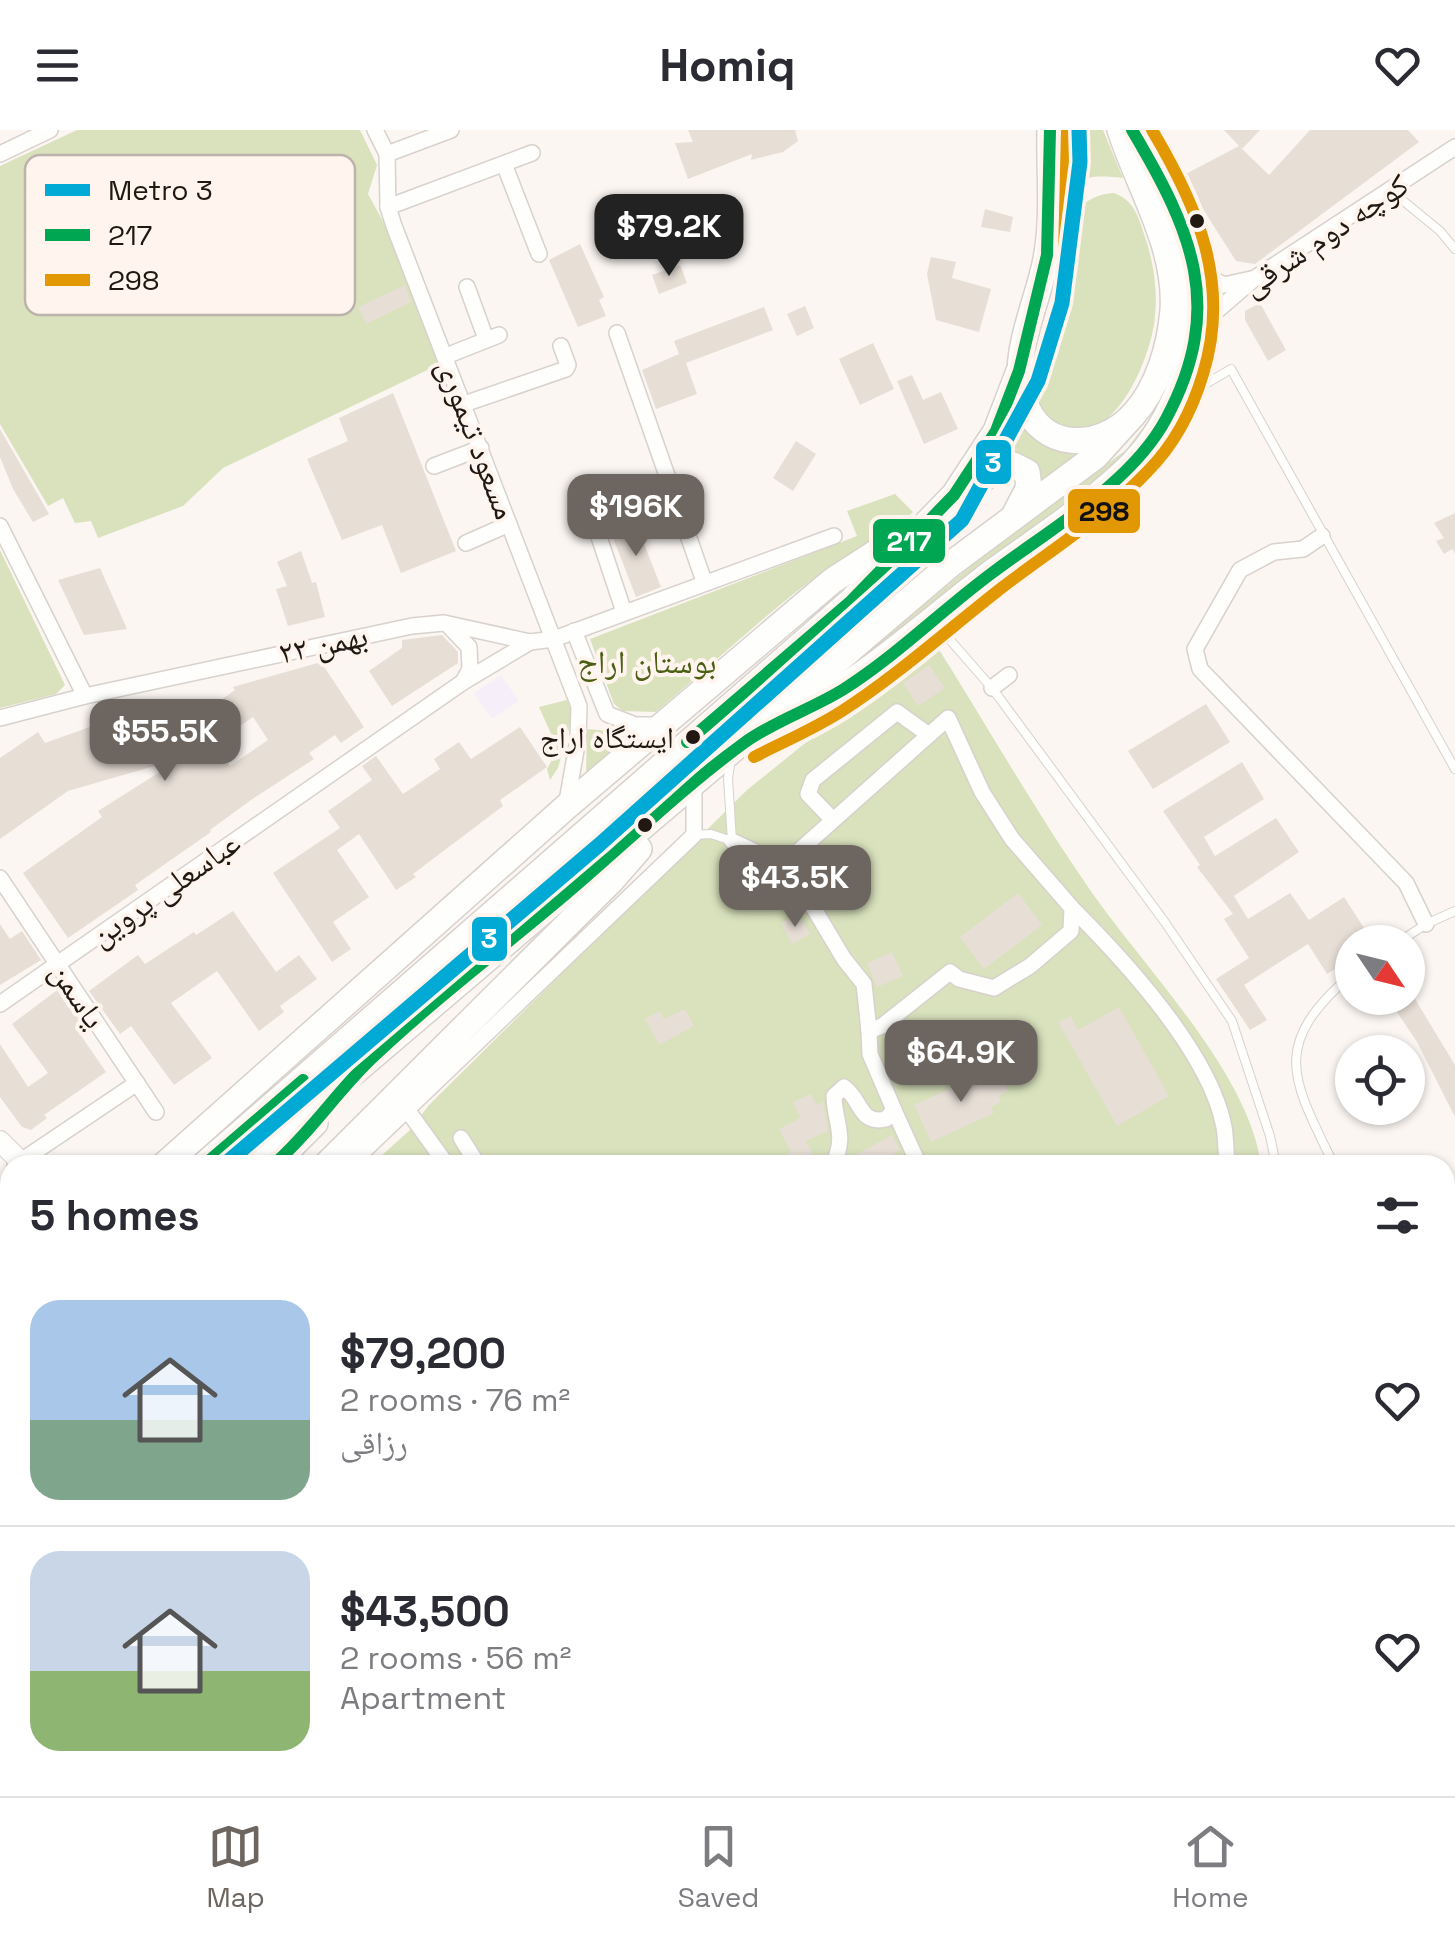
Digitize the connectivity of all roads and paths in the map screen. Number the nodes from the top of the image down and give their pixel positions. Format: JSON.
{"nodes":[{"id":1,"x":50,"y":130,"type":"edge"},
{"id":2,"x":375,"y":130,"type":"edge"},
{"id":3,"x":451,"y":130,"type":"edge"},
{"id":4,"x":1050,"y":130,"type":"edge"},
{"id":5,"x":1120,"y":130,"type":"edge"},
{"id":6,"x":1132,"y":130,"type":"edge"},
{"id":7,"x":1455,"y":147,"type":"edge"},
{"id":8,"x":532,"y":153,"type":"dead end"},
{"id":9,"x":0,"y":154,"type":"edge"},
{"id":10,"x":387,"y":154,"type":"junction"},
{"id":11,"x":504,"y":164,"type":"junction"},
{"id":12,"x":1390,"y":190,"type":"junction"},
{"id":13,"x":388,"y":207,"type":"junction"},
{"id":14,"x":1455,"y":249,"type":"edge"},
{"id":15,"x":538,"y":254,"type":"dead end"},
{"id":16,"x":1195,"y":270,"type":"junction"},
{"id":17,"x":1255,"y":278,"type":"junction"},
{"id":18,"x":466,"y":288,"type":"dead end"},
{"id":19,"x":1198,"y":327,"type":"junction"},
{"id":20,"x":616,"y":332,"type":"dead end"},
{"id":21,"x":561,"y":346,"type":"dead end"},
{"id":22,"x":446,"y":356,"type":"junction"},
{"id":23,"x":1019,"y":371,"type":"junction"},
{"id":24,"x":464,"y":404,"type":"junction"},
{"id":25,"x":1173,"y":404,"type":"junction"},
{"id":26,"x":1133,"y":415,"type":"junction"},
{"id":27,"x":481,"y":448,"type":"junction"},
{"id":28,"x":434,"y":466,"type":"dead end"},
{"id":29,"x":954,"y":495,"type":"junction"},
{"id":30,"x":935,"y":517,"type":"junction"},
{"id":31,"x":1013,"y":518,"type":"junction"},
{"id":32,"x":594,"y":522,"type":"dead end"},
{"id":33,"x":510,"y":524,"type":"junction"},
{"id":34,"x":0,"y":527,"type":"edge"},
{"id":35,"x":834,"y":536,"type":"dead end"},
{"id":36,"x":1322,"y":536,"type":"junction"},
{"id":37,"x":466,"y":543,"type":"dead end"},
{"id":38,"x":704,"y":581,"type":"junction"},
{"id":39,"x":624,"y":612,"type":"junction"},
{"id":40,"x":933,"y":620,"type":"junction"},
{"id":41,"x":444,"y":623,"type":"junction"},
{"id":42,"x":574,"y":631,"type":"junction"},
{"id":43,"x":554,"y":639,"type":"junction"},
{"id":44,"x":530,"y":642,"type":"junction"},
{"id":45,"x":1009,"y":675,"type":"dead end"},
{"id":46,"x":463,"y":682,"type":"junction"},
{"id":47,"x":992,"y":688,"type":"junction"},
{"id":48,"x":85,"y":696,"type":"junction"},
{"id":49,"x":0,"y":718,"type":"edge"},
{"id":50,"x":663,"y":724,"type":"junction"},
{"id":51,"x":928,"y":735,"type":"junction"},
{"id":52,"x":739,"y":747,"type":"junction"},
{"id":53,"x":1455,"y":769,"type":"edge"},
{"id":54,"x":694,"y":786,"type":"junction"},
{"id":55,"x":566,"y":807,"type":"junction"},
{"id":56,"x":833,"y":820,"type":"junction"},
{"id":57,"x":694,"y":834,"type":"junction"},
{"id":58,"x":732,"y":840,"type":"junction"},
{"id":59,"x":550,"y":861,"type":"junction"},
{"id":60,"x":783,"y":865,"type":"junction"},
{"id":61,"x":491,"y":872,"type":"junction"},
{"id":62,"x":0,"y":878,"type":"edge"},
{"id":63,"x":746,"y":896,"type":"dead end"},
{"id":64,"x":1072,"y":908,"type":"junction"},
{"id":65,"x":1455,"y":911,"type":"edge"},
{"id":66,"x":1426,"y":924,"type":"joint"},
{"id":67,"x":58,"y":964,"type":"junction"},
{"id":68,"x":1335,"y":990,"type":"edge"},
{"id":69,"x":0,"y":1004,"type":"edge"},
{"id":70,"x":868,"y":1031,"type":"junction"},
{"id":71,"x":310,"y":1032,"type":"junction"},
{"id":72,"x":369,"y":1061,"type":"junction"},
{"id":73,"x":137,"y":1083,"type":"junction"},
{"id":74,"x":894,"y":1110,"type":"junction"},
{"id":75,"x":408,"y":1111,"type":"junction"},
{"id":76,"x":156,"y":1112,"type":"dead end"},
{"id":77,"x":461,"y":1138,"type":"dead end"},
{"id":78,"x":33,"y":1155,"type":"edge"},
{"id":79,"x":156,"y":1155,"type":"edge"},
{"id":80,"x":175,"y":1155,"type":"edge"},
{"id":81,"x":215,"y":1155,"type":"edge"},
{"id":82,"x":257,"y":1155,"type":"edge"},
{"id":83,"x":285,"y":1155,"type":"edge"},
{"id":84,"x":336,"y":1155,"type":"edge"},
{"id":85,"x":360,"y":1155,"type":"edge"},
{"id":86,"x":440,"y":1155,"type":"edge"},
{"id":87,"x":472,"y":1155,"type":"edge"},
{"id":88,"x":838,"y":1155,"type":"edge"},
{"id":89,"x":915,"y":1155,"type":"edge"},
{"id":90,"x":1225,"y":1155,"type":"edge"},
{"id":91,"x":1274,"y":1155,"type":"edge"},
{"id":92,"x":1329,"y":1155,"type":"edge"}],
"edges":[{"from":1,"to":9,"type":"street"},
{"from":2,"to":10,"type":"street","name":"مسعود تیموری"},
{"from":3,"to":10,"type":"street"},
{"from":4,"to":23,"type":"highway"},
{"from":5,"to":26,"type":"highway"},
{"from":6,"to":16,"type":"highway"},
{"from":7,"to":12,"type":"street","name":"کوچه دوم شرقی"},
{"from":8,"to":11,"type":"street"},
{"from":10,"to":13,"type":"street","name":"مسعود تیموری"},
{"from":11,"to":13,"type":"street"},
{"from":11,"to":15,"type":"street"},
{"from":12,"to":14,"type":"lane"},
{"from":12,"to":17,"type":"street","name":"کوچه دوم شرقی"},
{"from":13,"to":22,"type":"street","name":"مسعود تیموری"},
{"from":16,"to":17,"type":"street"},
{"from":16,"to":19,"type":"highway"},
{"from":17,"to":19,"type":"street","name":"کوچه دوم شرقی"},
{"from":18,"to":22,"type":"street"},
{"from":19,"to":25,"type":"highway"},
{"from":20,"to":38,"type":"street"},
{"from":21,"to":24,"type":"street"},
{"from":22,"to":24,"type":"street","name":"مسعود تیموری"},
{"from":23,"to":26,"type":"highway"},
{"from":23,"to":29,"type":"highway"},
{"from":24,"to":27,"type":"street","name":"مسعود تیموری"},
{"from":25,"to":36,"type":"lane"},
{"from":25,"to":40,"type":"highway"},
{"from":26,"to":31,"type":"highway"},
{"from":27,"to":28,"type":"street"},
{"from":27,"to":33,"type":"street","name":"مسعود تیموری"},
{"from":29,"to":30,"type":"highway"},
{"from":29,"to":31,"type":"highway"},
{"from":30,"to":50,"type":"highway"},
{"from":30,"to":59,"type":"highway"},
{"from":31,"to":52,"type":"highway"},
{"from":32,"to":39,"type":"street"},
{"from":33,"to":37,"type":"street"},
{"from":33,"to":43,"type":"street","name":"مسعود تیموری"},
{"from":34,"to":48,"type":"street"},
{"from":35,"to":38,"type":"street"},
{"from":36,"to":53,"type":"lane"},
{"from":36,"to":66,"type":"street"},
{"from":38,"to":39,"type":"street"},
{"from":39,"to":42,"type":"street"},
{"from":40,"to":47,"type":"lane"},
{"from":40,"to":52,"type":"highway"},
{"from":41,"to":44,"type":"street","name":"۲۲ بهمن"},
{"from":41,"to":46,"type":"street"},
{"from":41,"to":48,"type":"street","name":"۲۲ بهمن"},
{"from":42,"to":43,"type":"street"},
{"from":42,"to":50,"type":"street"},
{"from":43,"to":44,"type":"street"},
{"from":43,"to":55,"type":"street","name":"مسعود تیموری"},
{"from":44,"to":46,"type":"street","name":"عباسعلی پروین"},
{"from":45,"to":47,"type":"street"},
{"from":46,"to":67,"type":"street","name":"عباسعلی پروین"},
{"from":47,"to":91,"type":"lane"},
{"from":48,"to":49,"type":"street","name":"۲۲ بهمن"},
{"from":50,"to":55,"type":"highway"},
{"from":51,"to":56,"type":"street"},
{"from":51,"to":56,"type":"street"},
{"from":51,"to":64,"type":"street"},
{"from":52,"to":54,"type":"highway"},
{"from":52,"to":58,"type":"lane"},
{"from":54,"to":57,"type":"street"},
{"from":54,"to":72,"type":"highway"},
{"from":54,"to":84,"type":"highway"},
{"from":55,"to":59,"type":"highway"},
{"from":55,"to":61,"type":"highway"},
{"from":56,"to":60,"type":"street"},
{"from":57,"to":58,"type":"lane"},
{"from":57,"to":75,"type":"street"},
{"from":58,"to":60,"type":"street"},
{"from":59,"to":61,"type":"highway"},
{"from":59,"to":81,"type":"highway"},
{"from":60,"to":63,"type":"street"},
{"from":60,"to":70,"type":"street"},
{"from":61,"to":71,"type":"highway"},
{"from":62,"to":67,"type":"street","name":"یاسمن"},
{"from":64,"to":70,"type":"street"},
{"from":64,"to":90,"type":"street"},
{"from":65,"to":66,"type":"lane"},
{"from":67,"to":69,"type":"street","name":"عباسعلی پروین"},
{"from":67,"to":73,"type":"street","name":"یاسمن"},
{"from":68,"to":92,"type":"lane"},
{"from":70,"to":74,"type":"street"},
{"from":71,"to":79,"type":"highway"},
{"from":71,"to":80,"type":"highway"},
{"from":72,"to":82,"type":"highway"},
{"from":72,"to":83,"type":"highway"},
{"from":73,"to":76,"type":"street","name":"یاسمن"},
{"from":73,"to":78,"type":"street"},
{"from":74,"to":88,"type":"street"},
{"from":74,"to":89,"type":"street"},
{"from":75,"to":85,"type":"street"},
{"from":75,"to":86,"type":"street"},
{"from":77,"to":87,"type":"street"}]}
